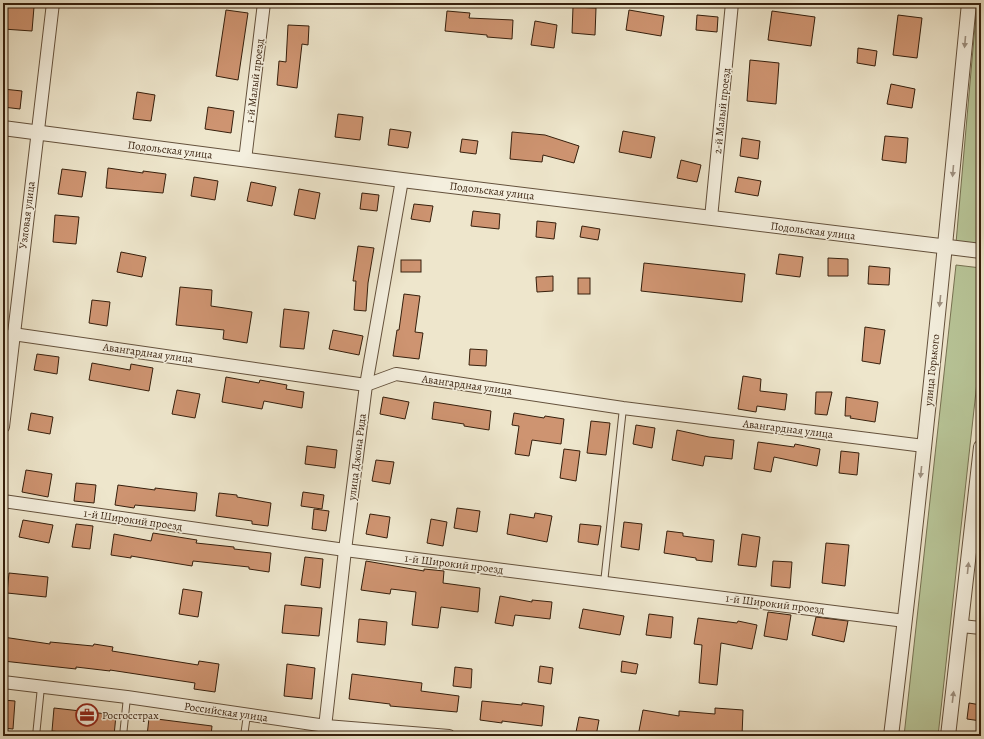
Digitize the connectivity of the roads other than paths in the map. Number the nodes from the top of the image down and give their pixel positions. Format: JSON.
{"nodes":[{"id":1,"x":53,"y":3,"type":"edge"},
{"id":2,"x":264,"y":3,"type":"edge"},
{"id":3,"x":732,"y":3,"type":"edge"},
{"id":4,"x":968,"y":3,"type":"edge"},
{"id":5,"x":3,"y":128,"type":"edge"},
{"id":6,"x":37,"y":133,"type":"junction"},
{"id":7,"x":245,"y":160,"type":"junction"},
{"id":8,"x":402,"y":180,"type":"junction"},
{"id":9,"x":711,"y":218,"type":"junction"},
{"id":10,"x":945,"y":248,"type":"junction"},
{"id":11,"x":981,"y":251,"type":"edge"},
{"id":12,"x":13,"y":334,"type":"junction"},
{"id":13,"x":366,"y":385,"type":"junction"},
{"id":14,"x":623,"y":408,"type":"junction"},
{"id":15,"x":3,"y":427,"type":"edge"},
{"id":16,"x":924,"y":446,"type":"junction"},
{"id":17,"x":981,"y":451,"type":"edge"},
{"id":18,"x":3,"y":501,"type":"edge"},
{"id":19,"x":345,"y":550,"type":"junction"},
{"id":20,"x":604,"y":583,"type":"junction"},
{"id":21,"x":906,"y":621,"type":"junction"},
{"id":22,"x":961,"y":626,"type":"junction"},
{"id":23,"x":981,"y":628,"type":"edge"},
{"id":24,"x":3,"y":682,"type":"edge"},
{"id":25,"x":41,"y":687,"type":"junction"},
{"id":26,"x":127,"y":697,"type":"junction"},
{"id":27,"x":247,"y":715,"type":"junction"},
{"id":28,"x":325,"y":731,"type":"edge"},
{"id":29,"x":389,"y":733,"type":"edge"},
{"id":30,"x":36,"y":736,"type":"edge"},
{"id":31,"x":123,"y":736,"type":"edge"},
{"id":32,"x":244,"y":736,"type":"edge"},
{"id":33,"x":449,"y":736,"type":"edge"},
{"id":34,"x":892,"y":736,"type":"edge"},
{"id":35,"x":948,"y":736,"type":"edge"}],
"edges":[{"from":1,"to":6,"type":"street","name":"Узловая улица"},
{"from":2,"to":7,"type":"street","name":"1-й Малый проезд"},
{"from":3,"to":9,"type":"street","name":"2-й Малый проезд"},
{"from":4,"to":10,"type":"street","name":"улица Горького","one_way":true},
{"from":5,"to":6,"type":"street","name":"Подольская улица"},
{"from":6,"to":7,"type":"street","name":"Подольская улица"},
{"from":6,"to":12,"type":"street","name":"Узловая улица"},
{"from":7,"to":8,"type":"street","name":"Подольская улица"},
{"from":8,"to":9,"type":"street","name":"Подольская улица"},
{"from":8,"to":13,"type":"street","name":"улица Джона Рида"},
{"from":9,"to":10,"type":"street","name":"Подольская улица"},
{"from":10,"to":11,"type":"street","name":"Подольская улица"},
{"from":10,"to":16,"type":"street","name":"улица Горького","one_way":true},
{"from":12,"to":13,"type":"street","name":"Авангардная улица"},
{"from":12,"to":15,"type":"street","name":"Узловая улица"},
{"from":13,"to":14,"type":"street","name":"Авангардная улица"},
{"from":13,"to":19,"type":"street","name":"улица Джона Рида"},
{"from":14,"to":16,"type":"street","name":"Авангардная улица"},
{"from":14,"to":20,"type":"lane"},
{"from":16,"to":21,"type":"street","name":"улица Горького","one_way":true},
{"from":22,"to":17,"type":"street","one_way":true},
{"from":18,"to":19,"type":"street","name":"1-й Широкий проезд"},
{"from":19,"to":20,"type":"street","name":"1-й Широкий проезд"},
{"from":19,"to":28,"type":"street","name":"улица Джона Рида"},
{"from":20,"to":21,"type":"street","name":"1-й Широкий проезд"},
{"from":21,"to":34,"type":"street","name":"улица Горького"},
{"from":22,"to":23,"type":"street"},
{"from":35,"to":22,"type":"street","one_way":true},
{"from":24,"to":25,"type":"street","name":"Российская улица"},
{"from":25,"to":26,"type":"street","name":"Российская улица"},
{"from":25,"to":30,"type":"lane"},
{"from":26,"to":27,"type":"street","name":"Российская улица"},
{"from":26,"to":31,"type":"lane"},
{"from":27,"to":28,"type":"street","name":"Российская улица"},
{"from":27,"to":32,"type":"lane"},
{"from":28,"to":29,"type":"street","name":"Российская улица"},
{"from":29,"to":33,"type":"street","name":"Российская улица"}]}
